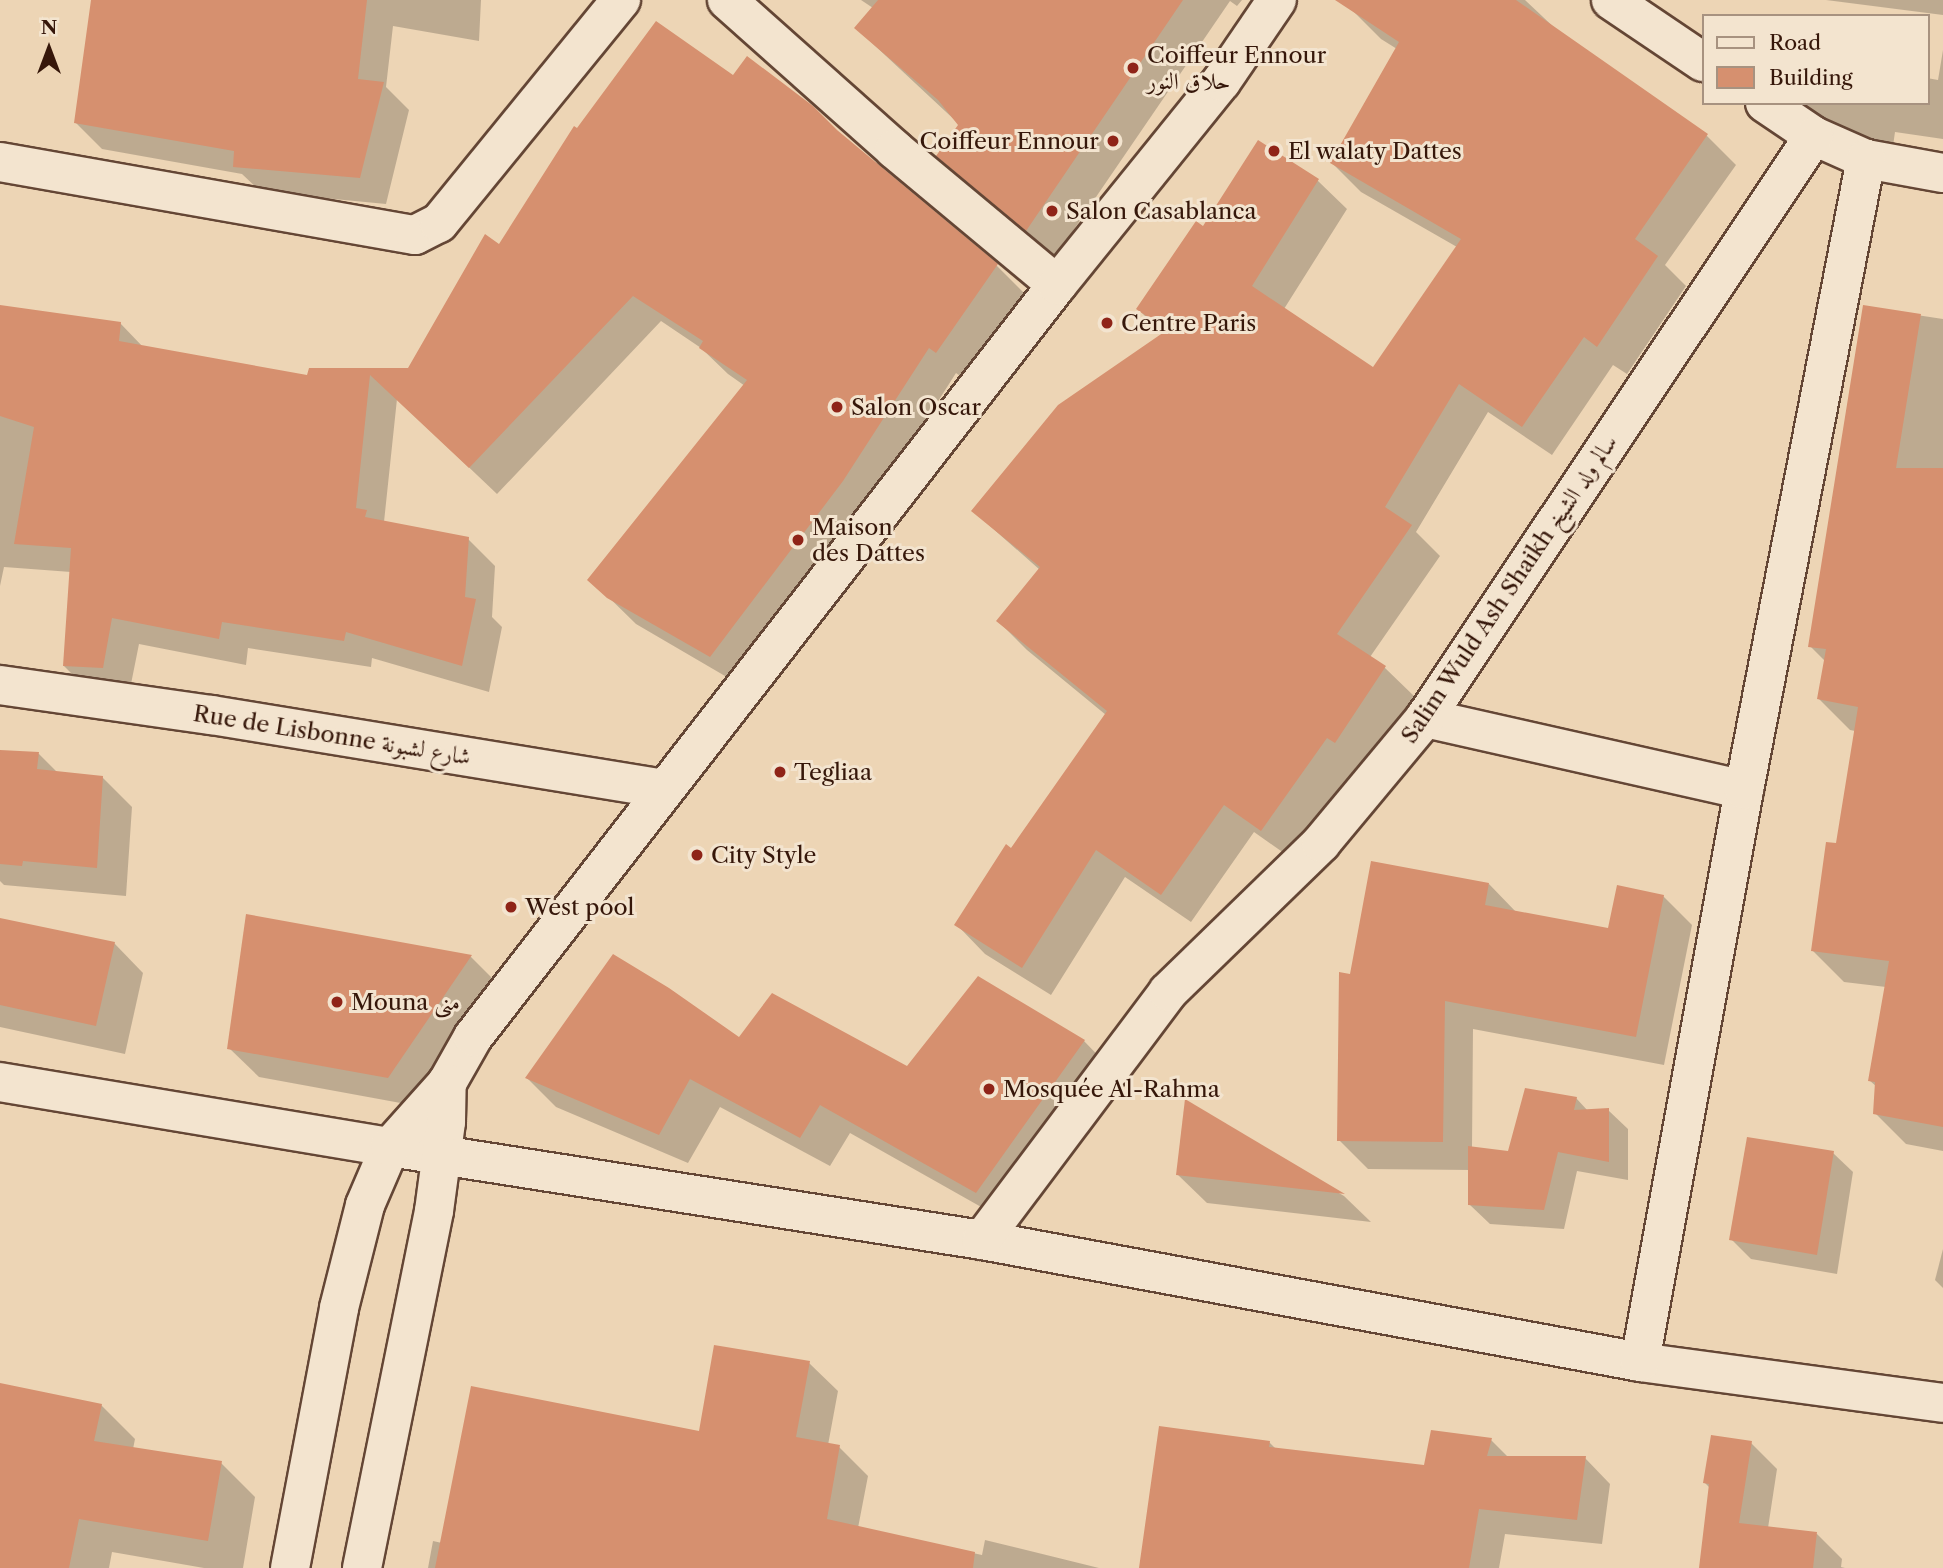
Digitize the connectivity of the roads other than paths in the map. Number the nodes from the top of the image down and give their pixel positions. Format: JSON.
{"nodes":[{"id":1,"x":621,"y":0,"type":"edge"},
{"id":2,"x":727,"y":0,"type":"edge"},
{"id":3,"x":1278,"y":0,"type":"edge"},
{"id":4,"x":1611,"y":0,"type":"edge"},
{"id":5,"x":1702,"y":61,"type":"edge"},
{"id":6,"x":1768,"y":105,"type":"edge"},
{"id":7,"x":1814,"y":136,"type":"junction"},
{"id":8,"x":1866,"y":159,"type":"junction"},
{"id":9,"x":0,"y":162,"type":"edge"},
{"id":10,"x":1943,"y":173,"type":"edge"},
{"id":11,"x":1058,"y":285,"type":"junction"},
{"id":12,"x":0,"y":685,"type":"edge"},
{"id":13,"x":1425,"y":718,"type":"junction"},
{"id":14,"x":664,"y":789,"type":"junction"},
{"id":15,"x":1744,"y":790,"type":"junction"},
{"id":16,"x":0,"y":1082,"type":"edge"},
{"id":17,"x":447,"y":1083,"type":"junction"},
{"id":18,"x":390,"y":1147,"type":"junction"},
{"id":19,"x":442,"y":1154,"type":"junction"},
{"id":20,"x":982,"y":1240,"type":"junction"},
{"id":21,"x":1640,"y":1362,"type":"junction"},
{"id":22,"x":1943,"y":1403,"type":"edge"},
{"id":23,"x":290,"y":1568,"type":"edge"},
{"id":24,"x":362,"y":1568,"type":"edge"}],
"edges":[{"from":1,"to":9,"type":"street"},
{"from":2,"to":11,"type":"street"},
{"from":3,"to":11,"type":"street"},
{"from":4,"to":5,"type":"street"},
{"from":6,"to":7,"type":"street"},
{"from":7,"to":8,"type":"street"},
{"from":7,"to":13,"type":"street","name":"Salim Wuld Ash Shaikh سالم ولد الشيخ"},
{"from":8,"to":10,"type":"street"},
{"from":8,"to":15,"type":"street"},
{"from":11,"to":14,"type":"street"},
{"from":12,"to":14,"type":"street","name":"Rue de Lisbonne شارع لشبونة"},
{"from":13,"to":15,"type":"street"},
{"from":13,"to":20,"type":"street","name":"Salim Wuld Ash Shaikh سالم ولد الشيخ"},
{"from":14,"to":17,"type":"street"},
{"from":15,"to":21,"type":"street"},
{"from":16,"to":18,"type":"street"},
{"from":17,"to":18,"type":"street"},
{"from":17,"to":19,"type":"street"},
{"from":18,"to":19,"type":"street"},
{"from":18,"to":23,"type":"street"},
{"from":19,"to":20,"type":"street"},
{"from":19,"to":24,"type":"street"},
{"from":20,"to":21,"type":"street"},
{"from":21,"to":22,"type":"street"}]}
